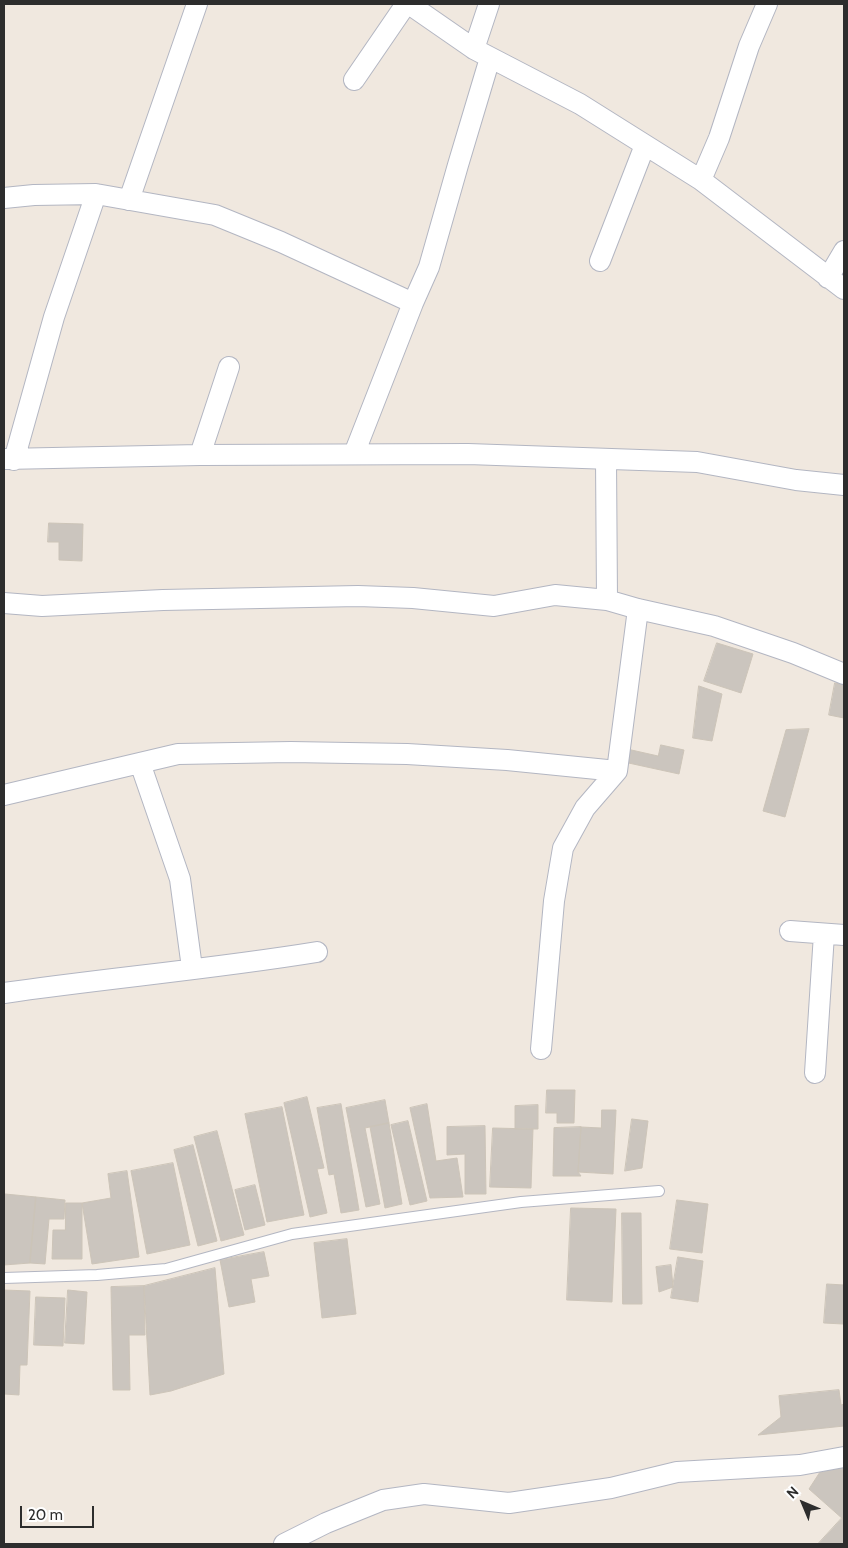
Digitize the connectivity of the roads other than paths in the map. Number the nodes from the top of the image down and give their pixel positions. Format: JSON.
{"nodes":[{"id":1,"x":197,"y":4,"type":"edge"},
{"id":2,"x":408,"y":4,"type":"edge"},
{"id":3,"x":489,"y":4,"type":"edge"},
{"id":4,"x":766,"y":4,"type":"edge"},
{"id":5,"x":482,"y":54,"type":"junction"},
{"id":6,"x":354,"y":80,"type":"dead end"},
{"id":7,"x":645,"y":145,"type":"junction"},
{"id":8,"x":702,"y":180,"type":"junction"},
{"id":9,"x":96,"y":194,"type":"junction"},
{"id":10,"x":4,"y":198,"type":"edge"},
{"id":11,"x":129,"y":200,"type":"junction"},
{"id":12,"x":844,"y":251,"type":"edge"},
{"id":13,"x":600,"y":261,"type":"dead end"},
{"id":14,"x":836,"y":284,"type":"edge"},
{"id":15,"x":413,"y":303,"type":"junction"},
{"id":16,"x":229,"y":367,"type":"dead end"},
{"id":17,"x":354,"y":454,"type":"junction"},
{"id":18,"x":200,"y":455,"type":"junction"},
{"id":19,"x":9,"y":459,"type":"edge"},
{"id":20,"x":606,"y":459,"type":"junction"},
{"id":21,"x":844,"y":485,"type":"edge"},
{"id":22,"x":607,"y":600,"type":"junction"},
{"id":23,"x":4,"y":603,"type":"edge"},
{"id":24,"x":638,"y":609,"type":"junction"},
{"id":25,"x":844,"y":674,"type":"edge"},
{"id":26,"x":140,"y":763,"type":"junction"},
{"id":27,"x":617,"y":771,"type":"junction"},
{"id":28,"x":4,"y":795,"type":"edge"},
{"id":29,"x":790,"y":931,"type":"dead end"},
{"id":30,"x":824,"y":934,"type":"junction"},
{"id":31,"x":844,"y":935,"type":"edge"},
{"id":32,"x":317,"y":952,"type":"dead end"},
{"id":33,"x":192,"y":968,"type":"junction"},
{"id":34,"x":4,"y":993,"type":"edge"},
{"id":35,"x":541,"y":1049,"type":"dead end"},
{"id":36,"x":815,"y":1073,"type":"dead end"},
{"id":37,"x":659,"y":1191,"type":"dead end"},
{"id":38,"x":4,"y":1278,"type":"edge"},
{"id":39,"x":844,"y":1457,"type":"edge"},
{"id":40,"x":284,"y":1544,"type":"edge"}],
"edges":[{"from":1,"to":11,"type":"street"},
{"from":2,"to":5,"type":"street"},
{"from":2,"to":6,"type":"street"},
{"from":3,"to":5,"type":"street"},
{"from":4,"to":8,"type":"street"},
{"from":5,"to":7,"type":"street"},
{"from":5,"to":15,"type":"street"},
{"from":7,"to":8,"type":"street"},
{"from":7,"to":13,"type":"street"},
{"from":8,"to":14,"type":"street"},
{"from":9,"to":10,"type":"street"},
{"from":9,"to":11,"type":"street"},
{"from":9,"to":19,"type":"street"},
{"from":11,"to":15,"type":"street"},
{"from":12,"to":14,"type":"street"},
{"from":15,"to":17,"type":"street"},
{"from":16,"to":18,"type":"street"},
{"from":17,"to":18,"type":"street"},
{"from":17,"to":20,"type":"street"},
{"from":18,"to":19,"type":"street"},
{"from":20,"to":21,"type":"street"},
{"from":20,"to":22,"type":"street"},
{"from":22,"to":23,"type":"street"},
{"from":22,"to":24,"type":"street"},
{"from":24,"to":25,"type":"street"},
{"from":24,"to":27,"type":"street"},
{"from":26,"to":27,"type":"street"},
{"from":26,"to":28,"type":"street"},
{"from":26,"to":33,"type":"street"},
{"from":27,"to":35,"type":"street"},
{"from":29,"to":30,"type":"street"},
{"from":30,"to":31,"type":"street"},
{"from":30,"to":36,"type":"street"},
{"from":32,"to":33,"type":"street"},
{"from":33,"to":34,"type":"street"},
{"from":37,"to":38,"type":"lane"},
{"from":39,"to":40,"type":"street"}]}
